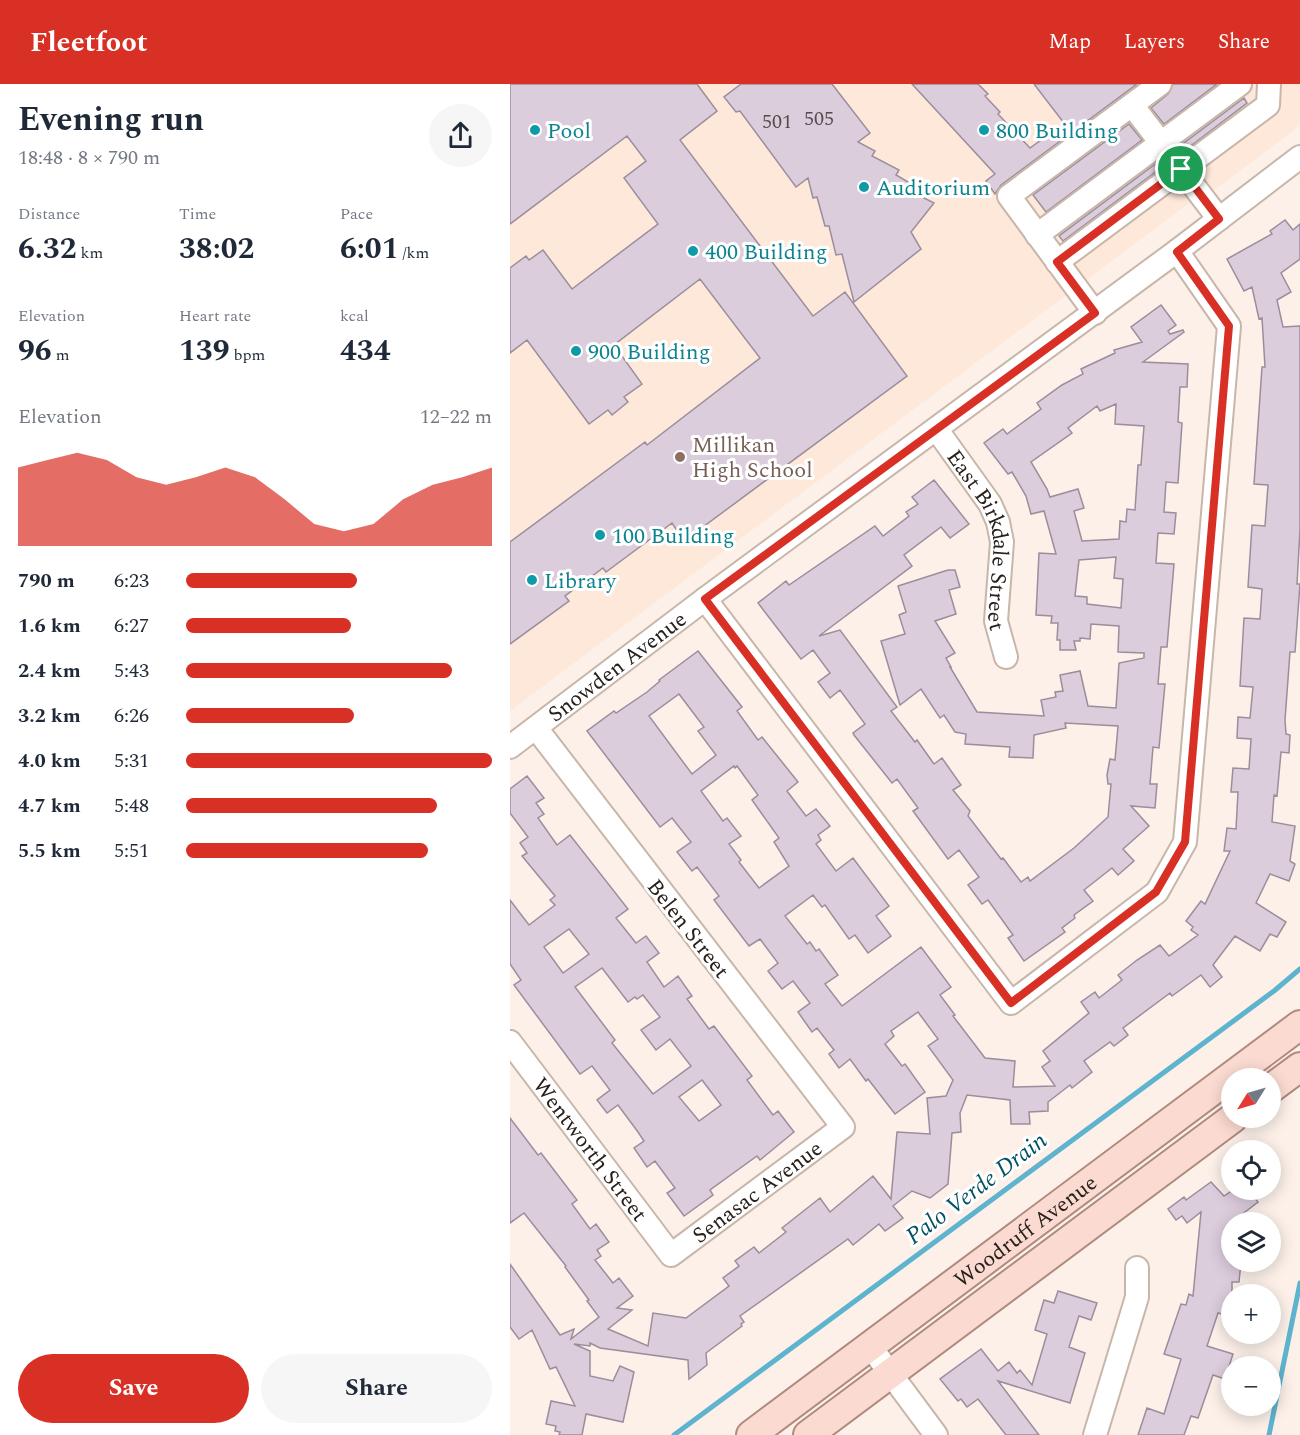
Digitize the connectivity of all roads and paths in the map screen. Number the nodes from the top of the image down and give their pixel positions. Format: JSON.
{"nodes":[{"id":1,"x":1160,"y":84,"type":"edge"},
{"id":2,"x":1240,"y":84,"type":"edge"},
{"id":3,"x":1269,"y":84,"type":"edge"},
{"id":4,"x":1132,"y":105,"type":"junction"},
{"id":5,"x":1161,"y":143,"type":"junction"},
{"id":6,"x":1300,"y":157,"type":"edge"},
{"id":7,"x":1181,"y":169,"type":"junction"},
{"id":8,"x":1219,"y":219,"type":"junction"},
{"id":9,"x":1037,"y":235,"type":"junction"},
{"id":10,"x":1177,"y":252,"type":"junction"},
{"id":11,"x":1057,"y":262,"type":"junction"},
{"id":12,"x":1095,"y":313,"type":"junction"},
{"id":13,"x":937,"y":430,"type":"junction"},
{"id":14,"x":705,"y":599,"type":"junction"},
{"id":15,"x":1006,"y":657,"type":"dead end"},
{"id":16,"x":536,"y":728,"type":"junction"},
{"id":17,"x":510,"y":747,"type":"edge"},
{"id":18,"x":1300,"y":1025,"type":"edge"},
{"id":19,"x":510,"y":1042,"type":"edge"},
{"id":20,"x":1300,"y":1067,"type":"edge"},
{"id":21,"x":1281,"y":1081,"type":"edge"},
{"id":22,"x":843,"y":1127,"type":"joint"},
{"id":23,"x":1221,"y":1127,"type":"edge"},
{"id":24,"x":671,"y":1255,"type":"joint"},
{"id":25,"x":1137,"y":1268,"type":"dead end"},
{"id":26,"x":870,"y":1346,"type":"junction"},
{"id":27,"x":891,"y":1373,"type":"junction"},
{"id":28,"x":751,"y":1435,"type":"edge"},
{"id":29,"x":808,"y":1435,"type":"edge"},
{"id":30,"x":936,"y":1435,"type":"edge"},
{"id":31,"x":1095,"y":1435,"type":"edge"}],
"edges":[{"from":1,"to":4,"type":"street"},
{"from":2,"to":5,"type":"street"},
{"from":3,"to":7,"type":"street"},
{"from":4,"to":5,"type":"street"},
{"from":4,"to":9,"type":"street"},
{"from":5,"to":7,"type":"street"},
{"from":5,"to":9,"type":"street"},
{"from":6,"to":8,"type":"street","name":"Snowden Avenue"},
{"from":7,"to":8,"type":"street"},
{"from":7,"to":11,"type":"street"},
{"from":8,"to":10,"type":"street","name":"Snowden Avenue"},
{"from":9,"to":11,"type":"street"},
{"from":10,"to":12,"type":"street","name":"Snowden Avenue"},
{"from":10,"to":14,"type":"street"},
{"from":11,"to":12,"type":"street"},
{"from":12,"to":13,"type":"street","name":"Snowden Avenue"},
{"from":13,"to":14,"type":"street","name":"Snowden Avenue"},
{"from":13,"to":15,"type":"street","name":"East Birkdale Street"},
{"from":14,"to":16,"type":"street","name":"Snowden Avenue"},
{"from":16,"to":17,"type":"street","name":"Snowden Avenue"},
{"from":16,"to":22,"type":"street","name":"Belen Street"},
{"from":18,"to":26,"type":"main road","name":"Woodruff Avenue"},
{"from":19,"to":24,"type":"street","name":"Wentworth Street"},
{"from":20,"to":21,"type":"main road"},
{"from":22,"to":24,"type":"street","name":"Senasac Avenue"},
{"from":23,"to":27,"type":"main road","name":"Woodruff Avenue"},
{"from":25,"to":31,"type":"street"},
{"from":26,"to":27,"type":"street"},
{"from":26,"to":28,"type":"main road","name":"Woodruff Avenue"},
{"from":27,"to":29,"type":"main road","name":"Woodruff Avenue"},
{"from":27,"to":30,"type":"street"}]}
